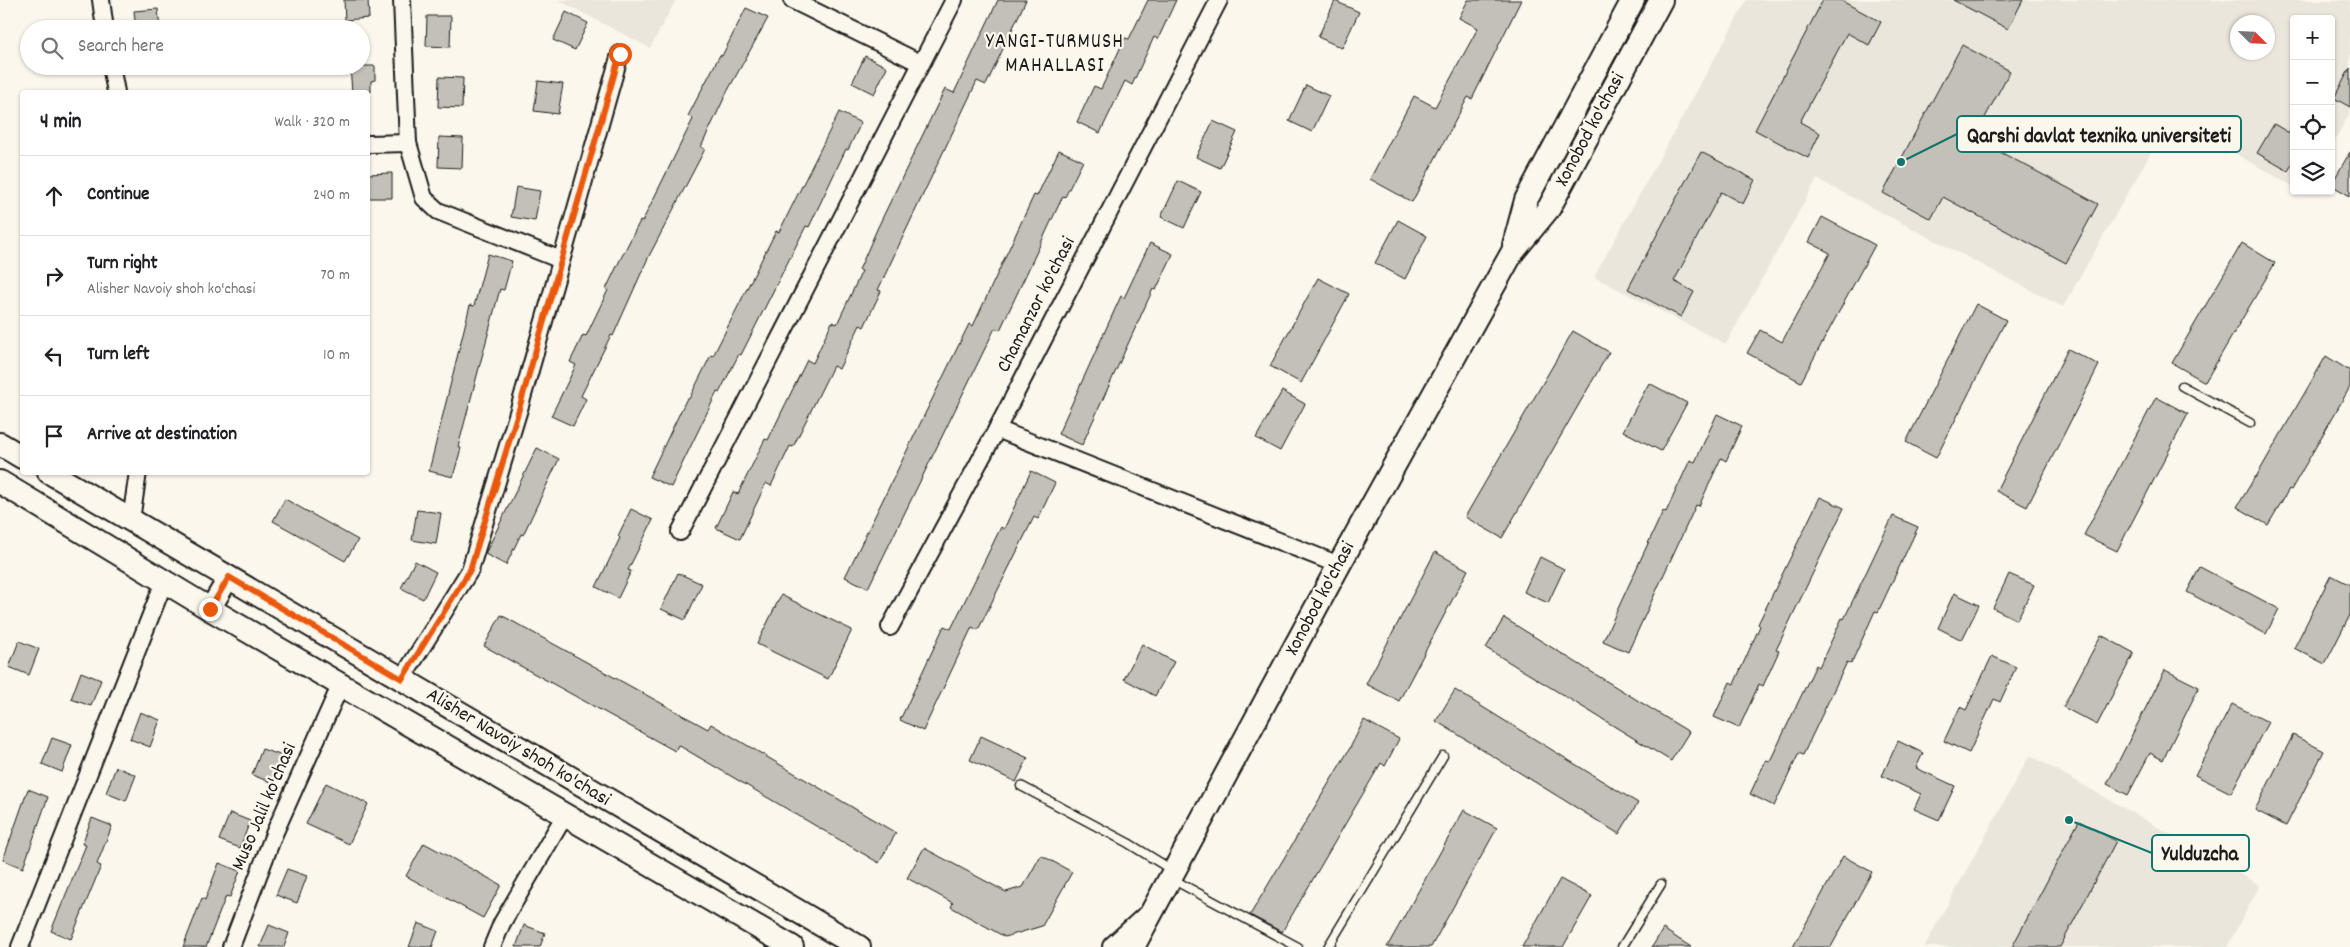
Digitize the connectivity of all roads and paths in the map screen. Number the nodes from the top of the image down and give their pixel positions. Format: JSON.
{"nodes":[{"id":1,"x":102,"y":0,"type":"edge"},
{"id":2,"x":402,"y":0,"type":"edge"},
{"id":3,"x":792,"y":0,"type":"edge"},
{"id":4,"x":954,"y":0,"type":"edge"},
{"id":5,"x":1219,"y":0,"type":"edge"},
{"id":6,"x":1633,"y":0,"type":"edge"},
{"id":7,"x":1661,"y":0,"type":"edge"},
{"id":8,"x":104,"y":20,"type":"edge"},
{"id":9,"x":620,"y":54,"type":"dead end"},
{"id":10,"x":920,"y":63,"type":"junction"},
{"id":11,"x":113,"y":75,"type":"edge"},
{"id":12,"x":116,"y":90,"type":"edge"},
{"id":13,"x":408,"y":143,"type":"junction"},
{"id":14,"x":370,"y":144,"type":"edge"},
{"id":15,"x":1512,"y":253,"type":"junction"},
{"id":16,"x":561,"y":260,"type":"junction"},
{"id":17,"x":2182,"y":386,"type":"dead end"},
{"id":18,"x":2250,"y":423,"type":"dead end"},
{"id":19,"x":997,"y":429,"type":"junction"},
{"id":20,"x":0,"y":444,"type":"edge"},
{"id":21,"x":20,"y":456,"type":"edge"},
{"id":22,"x":54,"y":475,"type":"edge"},
{"id":23,"x":138,"y":475,"type":"edge"},
{"id":24,"x":0,"y":482,"type":"edge"},
{"id":25,"x":131,"y":520,"type":"junction"},
{"id":26,"x":680,"y":532,"type":"dead end"},
{"id":27,"x":1339,"y":564,"type":"junction"},
{"id":28,"x":229,"y":577,"type":"junction"},
{"id":29,"x":164,"y":582,"type":"junction"},
{"id":30,"x":210,"y":609,"type":"junction"},
{"id":31,"x":890,"y":627,"type":"dead end"},
{"id":32,"x":402,"y":679,"type":"junction"},
{"id":33,"x":341,"y":684,"type":"junction"},
{"id":34,"x":1442,"y":756,"type":"dead end"},
{"id":35,"x":1022,"y":786,"type":"dead end"},
{"id":36,"x":565,"y":815,"type":"junction"},
{"id":37,"x":1172,"y":874,"type":"junction"},
{"id":38,"x":1661,"y":884,"type":"dead end"},
{"id":39,"x":1152,"y":912,"type":"junction"},
{"id":40,"x":20,"y":947,"type":"edge"},
{"id":41,"x":231,"y":947,"type":"edge"},
{"id":42,"x":492,"y":947,"type":"edge"},
{"id":43,"x":792,"y":947,"type":"edge"},
{"id":44,"x":859,"y":947,"type":"edge"},
{"id":45,"x":1112,"y":947,"type":"edge"},
{"id":46,"x":1133,"y":947,"type":"edge"},
{"id":47,"x":1298,"y":947,"type":"edge"},
{"id":48,"x":1328,"y":947,"type":"edge"},
{"id":49,"x":1622,"y":947,"type":"edge"}],
"edges":[{"from":1,"to":8,"type":"street"},
{"from":2,"to":13,"type":"street"},
{"from":3,"to":10,"type":"street"},
{"from":4,"to":10,"type":"street"},
{"from":5,"to":19,"type":"street","name":"Chamanzor ko'chasi"},
{"from":6,"to":15,"type":"main road","name":"Xonobod ko'chasi"},
{"from":7,"to":15,"type":"main road","name":"Xonobod ko'chasi"},
{"from":9,"to":16,"type":"street"},
{"from":10,"to":26,"type":"street"},
{"from":11,"to":12,"type":"street"},
{"from":13,"to":14,"type":"street"},
{"from":13,"to":16,"type":"street"},
{"from":15,"to":27,"type":"main road","name":"Xonobod ko'chasi"},
{"from":16,"to":32,"type":"street"},
{"from":17,"to":18,"type":"lane"},
{"from":19,"to":27,"type":"street"},
{"from":19,"to":31,"type":"street","name":"Chamanzor ko'chasi"},
{"from":20,"to":21,"type":"main road"},
{"from":22,"to":25,"type":"main road","name":"Alisher Navoiy shoh ko'chasi"},
{"from":23,"to":25,"type":"street"},
{"from":24,"to":29,"type":"main road","name":"Alisher Navoiy shoh ko'chasi"},
{"from":25,"to":28,"type":"main road","name":"Alisher Navoiy shoh ko'chasi"},
{"from":27,"to":37,"type":"main road","name":"Xonobod ko'chasi"},
{"from":28,"to":30,"type":"street"},
{"from":28,"to":32,"type":"main road","name":"Alisher Navoiy shoh ko'chasi"},
{"from":29,"to":30,"type":"main road","name":"Alisher Navoiy shoh ko'chasi"},
{"from":29,"to":40,"type":"street"},
{"from":30,"to":33,"type":"main road","name":"Alisher Navoiy shoh ko'chasi"},
{"from":32,"to":44,"type":"main road","name":"Alisher Navoiy shoh ko'chasi"},
{"from":33,"to":36,"type":"main road","name":"Alisher Navoiy shoh ko'chasi"},
{"from":33,"to":41,"type":"street","name":"Muso Jalil ko'chasi"},
{"from":34,"to":48,"type":"lane"},
{"from":35,"to":37,"type":"lane"},
{"from":36,"to":42,"type":"street"},
{"from":36,"to":43,"type":"main road","name":"Alisher Navoiy shoh ko'chasi"},
{"from":37,"to":39,"type":"main road","name":"Xonobod ko'chasi"},
{"from":37,"to":47,"type":"lane"},
{"from":38,"to":49,"type":"lane"},
{"from":39,"to":45,"type":"street"},
{"from":39,"to":46,"type":"main road","name":"Xonobod ko'chasi"}]}
